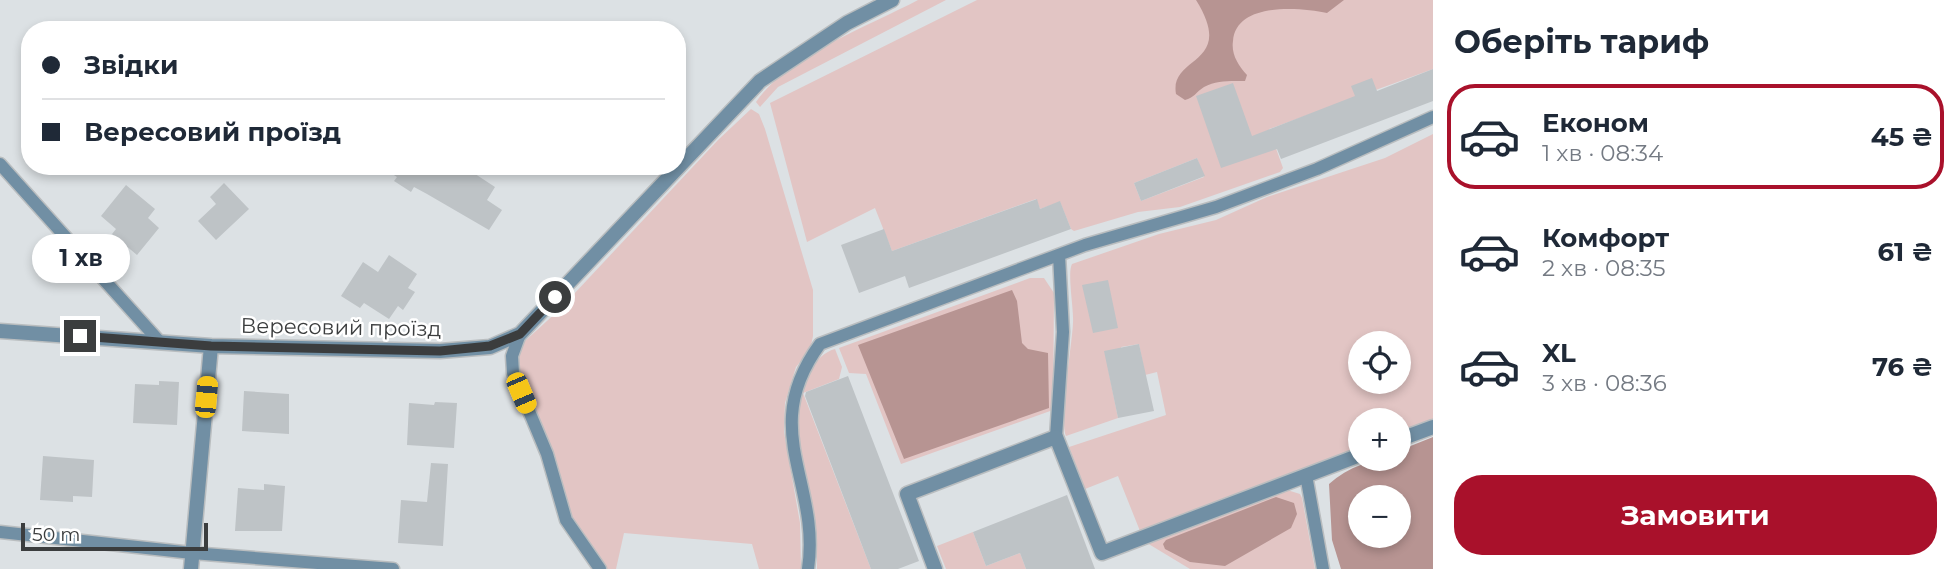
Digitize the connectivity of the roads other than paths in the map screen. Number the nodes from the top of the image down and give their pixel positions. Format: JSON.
{"nodes":[{"id":1,"x":892,"y":0,"type":"edge"},
{"id":2,"x":1433,"y":117,"type":"edge"},
{"id":3,"x":686,"y":159,"type":"edge"},
{"id":4,"x":0,"y":164,"type":"edge"},
{"id":5,"x":671,"y":175,"type":"edge"},
{"id":6,"x":1059,"y":255,"type":"junction"},
{"id":7,"x":0,"y":331,"type":"edge"},
{"id":8,"x":520,"y":334,"type":"junction"},
{"id":9,"x":159,"y":341,"type":"junction"},
{"id":10,"x":211,"y":346,"type":"junction"},
{"id":11,"x":1433,"y":427,"type":"edge"},
{"id":12,"x":1411,"y":435,"type":"edge"},
{"id":13,"x":1056,"y":437,"type":"junction"},
{"id":14,"x":1348,"y":459,"type":"edge"},
{"id":15,"x":1306,"y":475,"type":"junction"},
{"id":16,"x":0,"y":532,"type":"edge"},
{"id":17,"x":192,"y":553,"type":"junction"},
{"id":18,"x":191,"y":569,"type":"edge"},
{"id":19,"x":393,"y":569,"type":"edge"},
{"id":20,"x":600,"y":569,"type":"edge"},
{"id":21,"x":808,"y":569,"type":"edge"},
{"id":22,"x":935,"y":569,"type":"edge"},
{"id":23,"x":1323,"y":569,"type":"edge"}],
"edges":[{"from":1,"to":3,"type":"street"},
{"from":2,"to":6,"type":"lane"},
{"from":4,"to":9,"type":"lane"},
{"from":5,"to":8,"type":"street"},
{"from":6,"to":13,"type":"lane"},
{"from":6,"to":21,"type":"lane"},
{"from":7,"to":9,"type":"street","name":"Вересовий проїзд"},
{"from":8,"to":10,"type":"street","name":"Вересовий проїзд"},
{"from":8,"to":20,"type":"lane"},
{"from":9,"to":10,"type":"street","name":"Вересовий проїзд"},
{"from":10,"to":17,"type":"street"},
{"from":11,"to":12,"type":"street"},
{"from":13,"to":15,"type":"street"},
{"from":13,"to":22,"type":"street"},
{"from":14,"to":15,"type":"street"},
{"from":15,"to":23,"type":"lane"},
{"from":16,"to":17,"type":"lane"},
{"from":17,"to":18,"type":"street"},
{"from":17,"to":19,"type":"lane"}]}
